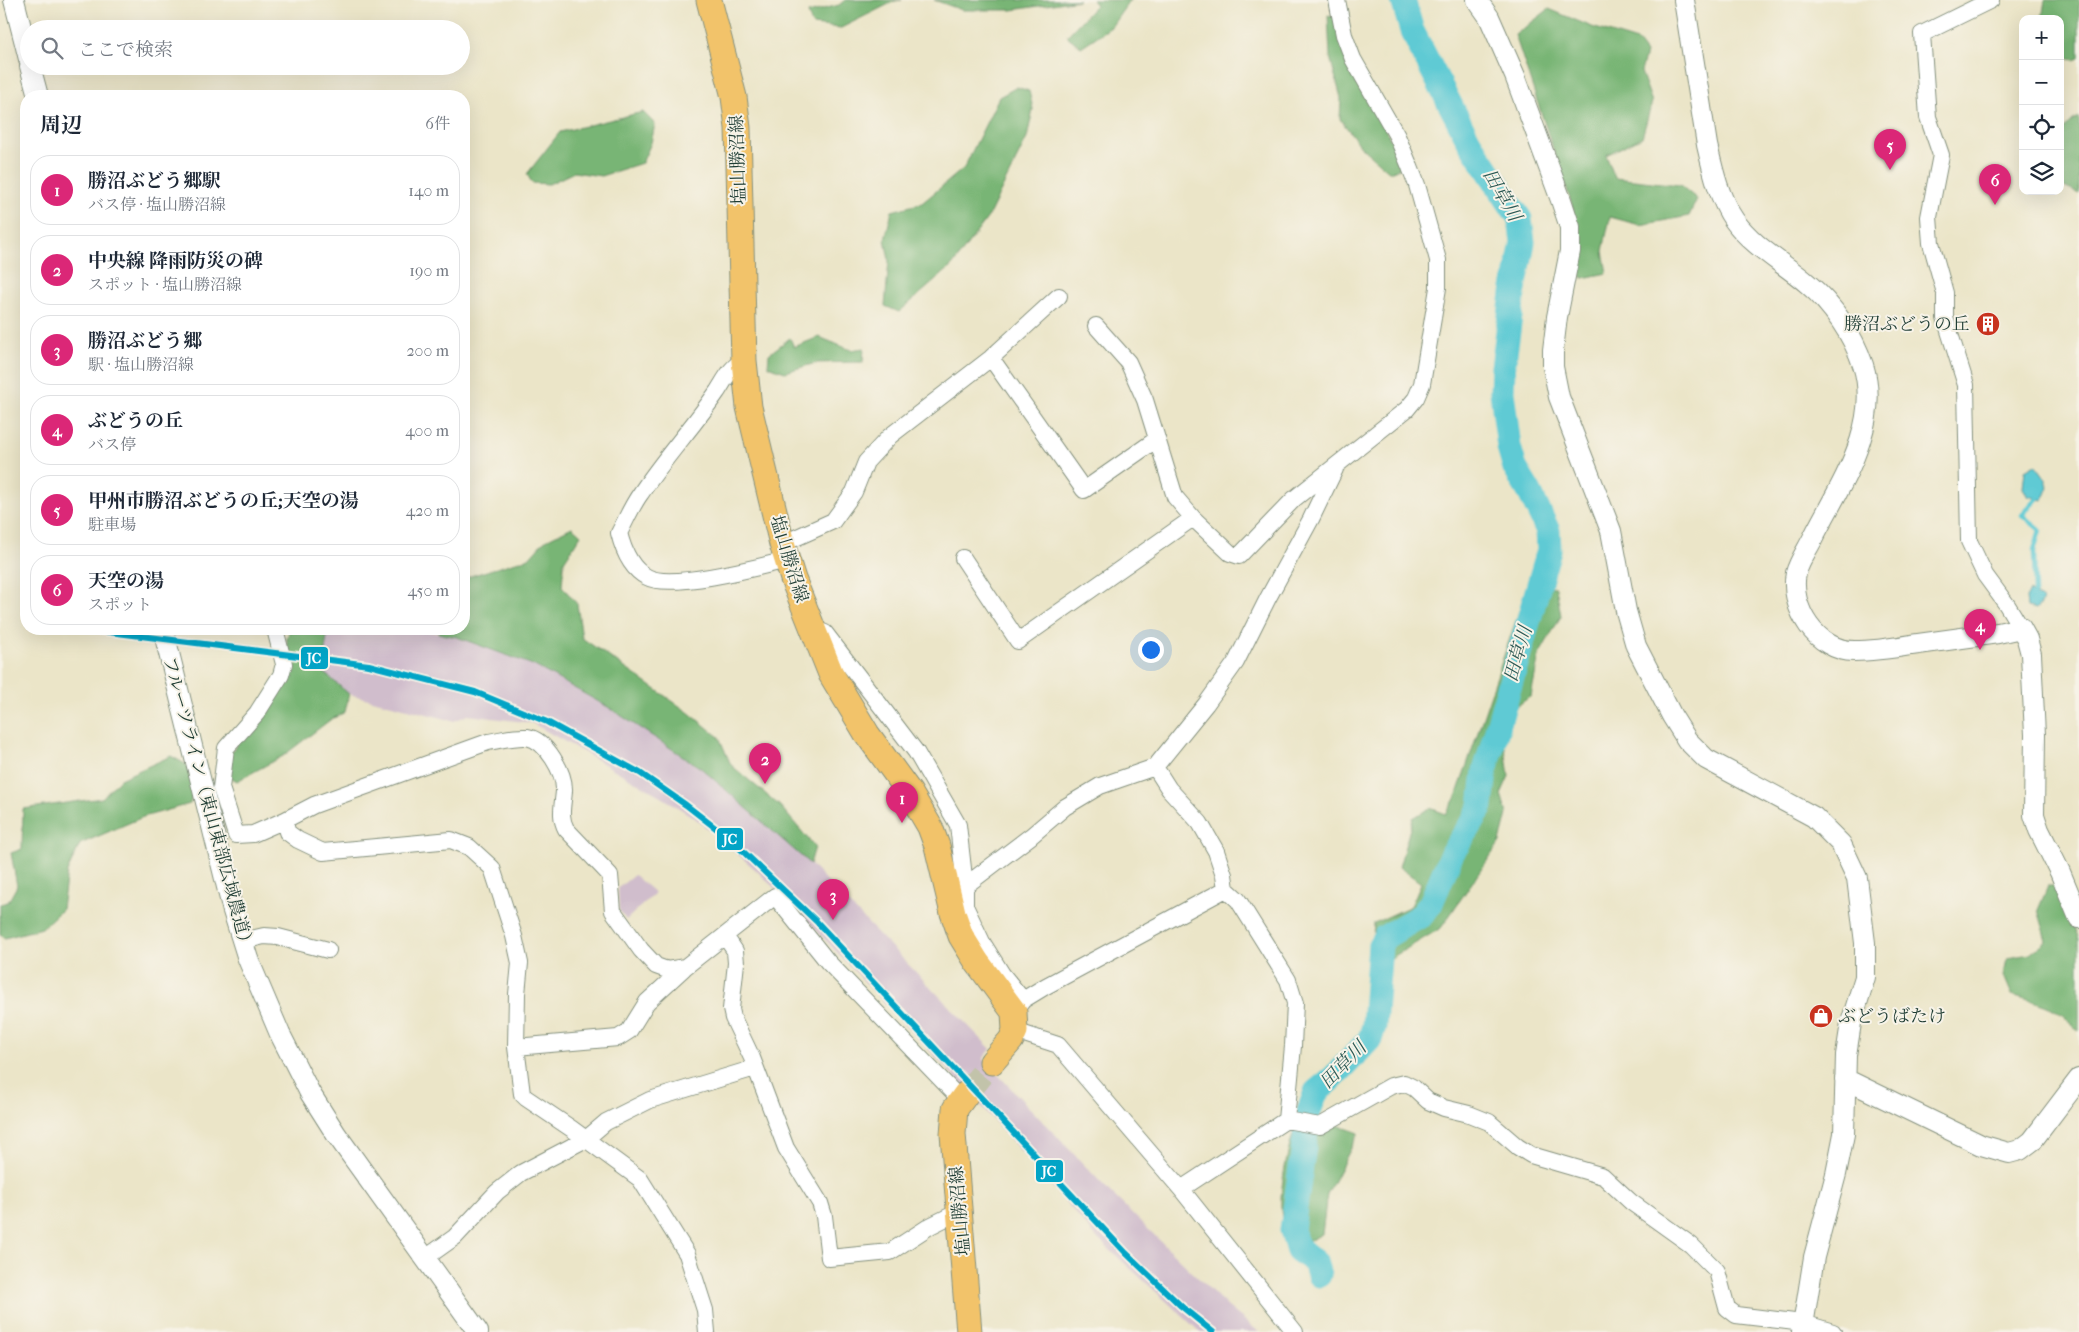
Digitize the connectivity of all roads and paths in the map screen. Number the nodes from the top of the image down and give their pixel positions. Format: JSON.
{"nodes":[{"id":1,"x":14,"y":0,"type":"edge"},
{"id":2,"x":709,"y":0,"type":"edge"},
{"id":3,"x":1337,"y":0,"type":"edge"},
{"id":4,"x":1477,"y":0,"type":"edge"},
{"id":5,"x":1684,"y":0,"type":"edge"},
{"id":6,"x":1991,"y":0,"type":"edge"},
{"id":7,"x":20,"y":24,"type":"edge"},
{"id":8,"x":32,"y":75,"type":"edge"},
{"id":9,"x":36,"y":90,"type":"edge"},
{"id":10,"x":1059,"y":296,"type":"dead end"},
{"id":11,"x":1096,"y":326,"type":"dead end"},
{"id":12,"x":991,"y":358,"type":"junction"},
{"id":13,"x":744,"y":361,"type":"junction"},
{"id":14,"x":1156,"y":440,"type":"junction"},
{"id":15,"x":1336,"y":468,"type":"junction"},
{"id":16,"x":1193,"y":518,"type":"junction"},
{"id":17,"x":785,"y":552,"type":"junction"},
{"id":18,"x":963,"y":558,"type":"dead end"},
{"id":19,"x":811,"y":627,"type":"junction"},
{"id":20,"x":2021,"y":628,"type":"junction"},
{"id":21,"x":164,"y":635,"type":"edge"},
{"id":22,"x":277,"y":635,"type":"edge"},
{"id":23,"x":1155,"y":767,"type":"junction"},
{"id":24,"x":286,"y":820,"type":"junction"},
{"id":25,"x":965,"y":886,"type":"junction"},
{"id":26,"x":1226,"y":889,"type":"junction"},
{"id":27,"x":2079,"y":918,"type":"edge"},
{"id":28,"x":725,"y":936,"type":"junction"},
{"id":29,"x":243,"y":941,"type":"junction"},
{"id":30,"x":328,"y":950,"type":"dead end"},
{"id":31,"x":685,"y":967,"type":"junction"},
{"id":32,"x":1017,"y":1014,"type":"junction"},
{"id":33,"x":516,"y":1047,"type":"junction"},
{"id":34,"x":992,"y":1062,"type":"tunnel mouth"},
{"id":35,"x":755,"y":1068,"type":"junction"},
{"id":36,"x":1845,"y":1078,"type":"junction"},
{"id":37,"x":2079,"y":1080,"type":"edge"},
{"id":38,"x":963,"y":1097,"type":"joint"},
{"id":39,"x":1287,"y":1120,"type":"junction"},
{"id":40,"x":586,"y":1139,"type":"junction"},
{"id":41,"x":1181,"y":1190,"type":"junction"},
{"id":42,"x":960,"y":1211,"type":"junction"},
{"id":43,"x":424,"y":1258,"type":"junction"},
{"id":44,"x":1802,"y":1328,"type":"edge"},
{"id":45,"x":478,"y":1332,"type":"edge"},
{"id":46,"x":707,"y":1332,"type":"edge"},
{"id":47,"x":969,"y":1332,"type":"edge"},
{"id":48,"x":1295,"y":1332,"type":"edge"},
{"id":49,"x":1833,"y":1332,"type":"edge"}],
"edges":[{"from":1,"to":7,"type":"street"},
{"from":2,"to":13,"type":"main road","name":"塩山勝沼線"},
{"from":3,"to":15,"type":"street"},
{"from":4,"to":36,"type":"street"},
{"from":5,"to":20,"type":"street"},
{"from":6,"to":20,"type":"street"},
{"from":8,"to":9,"type":"street"},
{"from":10,"to":12,"type":"street"},
{"from":11,"to":14,"type":"street"},
{"from":12,"to":14,"type":"street"},
{"from":12,"to":17,"type":"street"},
{"from":13,"to":17,"type":"main road","name":"塩山勝沼線"},
{"from":13,"to":17,"type":"street"},
{"from":14,"to":16,"type":"street"},
{"from":15,"to":16,"type":"street"},
{"from":15,"to":23,"type":"street"},
{"from":16,"to":18,"type":"street"},
{"from":17,"to":19,"type":"main road","name":"塩山勝沼線"},
{"from":19,"to":25,"type":"street"},
{"from":19,"to":32,"type":"main road","name":"塩山勝沼線"},
{"from":20,"to":27,"type":"street"},
{"from":21,"to":29,"type":"street","name":"フルーツライン（東山東部広域農道）"},
{"from":22,"to":24,"type":"street"},
{"from":23,"to":25,"type":"street"},
{"from":23,"to":26,"type":"street"},
{"from":24,"to":31,"type":"street"},
{"from":24,"to":33,"type":"street"},
{"from":25,"to":32,"type":"street"},
{"from":26,"to":32,"type":"street"},
{"from":26,"to":39,"type":"street"},
{"from":28,"to":31,"type":"street"},
{"from":28,"to":35,"type":"street"},
{"from":28,"to":38,"type":"street"},
{"from":29,"to":30,"type":"street"},
{"from":29,"to":43,"type":"street","name":"フルーツライン（東山東部広域農道）"},
{"from":31,"to":33,"type":"street"},
{"from":32,"to":34,"type":"main road"},
{"from":32,"to":41,"type":"street"},
{"from":33,"to":40,"type":"street"},
{"from":35,"to":40,"type":"street"},
{"from":35,"to":42,"type":"street"},
{"from":36,"to":37,"type":"street"},
{"from":36,"to":44,"type":"street"},
{"from":38,"to":42,"type":"main road","name":"塩山勝沼線"},
{"from":39,"to":41,"type":"street"},
{"from":39,"to":44,"type":"street"},
{"from":40,"to":43,"type":"street"},
{"from":40,"to":46,"type":"street"},
{"from":41,"to":48,"type":"street"},
{"from":42,"to":47,"type":"main road","name":"塩山勝沼線"},
{"from":43,"to":45,"type":"street","name":"フルーツライン（東山東部広域農道）"},
{"from":44,"to":49,"type":"street"}]}
